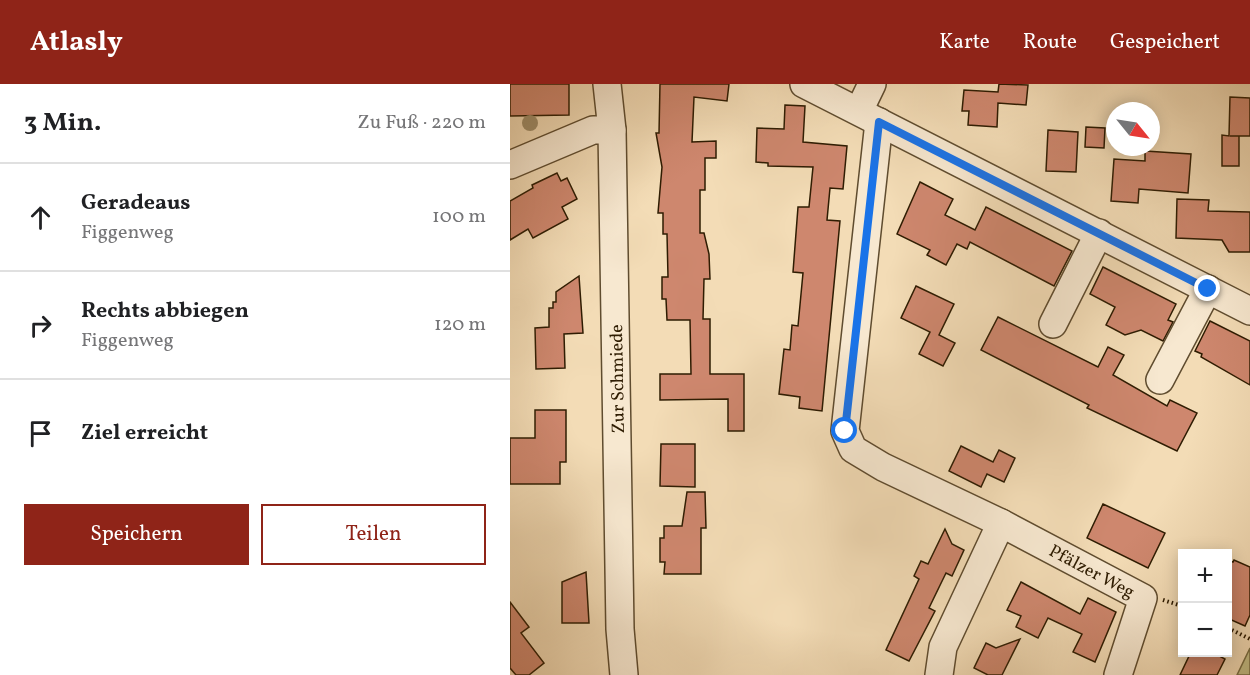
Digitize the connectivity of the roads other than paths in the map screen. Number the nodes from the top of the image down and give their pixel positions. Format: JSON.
{"nodes":[{"id":1,"x":607,"y":84,"type":"edge"},
{"id":2,"x":804,"y":84,"type":"edge"},
{"id":3,"x":872,"y":84,"type":"edge"},
{"id":4,"x":869,"y":117,"type":"junction"},
{"id":5,"x":612,"y":130,"type":"junction"},
{"id":6,"x":510,"y":165,"type":"edge"},
{"id":7,"x":1099,"y":233,"type":"junction"},
{"id":8,"x":1208,"y":289,"type":"junction"},
{"id":9,"x":1250,"y":310,"type":"edge"},
{"id":10,"x":1053,"y":324,"type":"dead end"},
{"id":11,"x":1161,"y":380,"type":"dead end"},
{"id":12,"x":1001,"y":523,"type":"junction"},
{"id":13,"x":624,"y":675,"type":"edge"},
{"id":14,"x":939,"y":675,"type":"edge"},
{"id":15,"x":1118,"y":675,"type":"edge"}],
"edges":[{"from":1,"to":5,"type":"street","name":"Zur Schmiede"},
{"from":2,"to":4,"type":"street"},
{"from":3,"to":4,"type":"street"},
{"from":4,"to":7,"type":"street"},
{"from":4,"to":12,"type":"street","name":"Pfälzer Weg"},
{"from":5,"to":6,"type":"street"},
{"from":5,"to":13,"type":"street","name":"Zur Schmiede"},
{"from":7,"to":8,"type":"street"},
{"from":7,"to":10,"type":"street"},
{"from":8,"to":9,"type":"street"},
{"from":8,"to":11,"type":"street"},
{"from":12,"to":14,"type":"street"},
{"from":12,"to":15,"type":"street","name":"Pfälzer Weg"}]}
